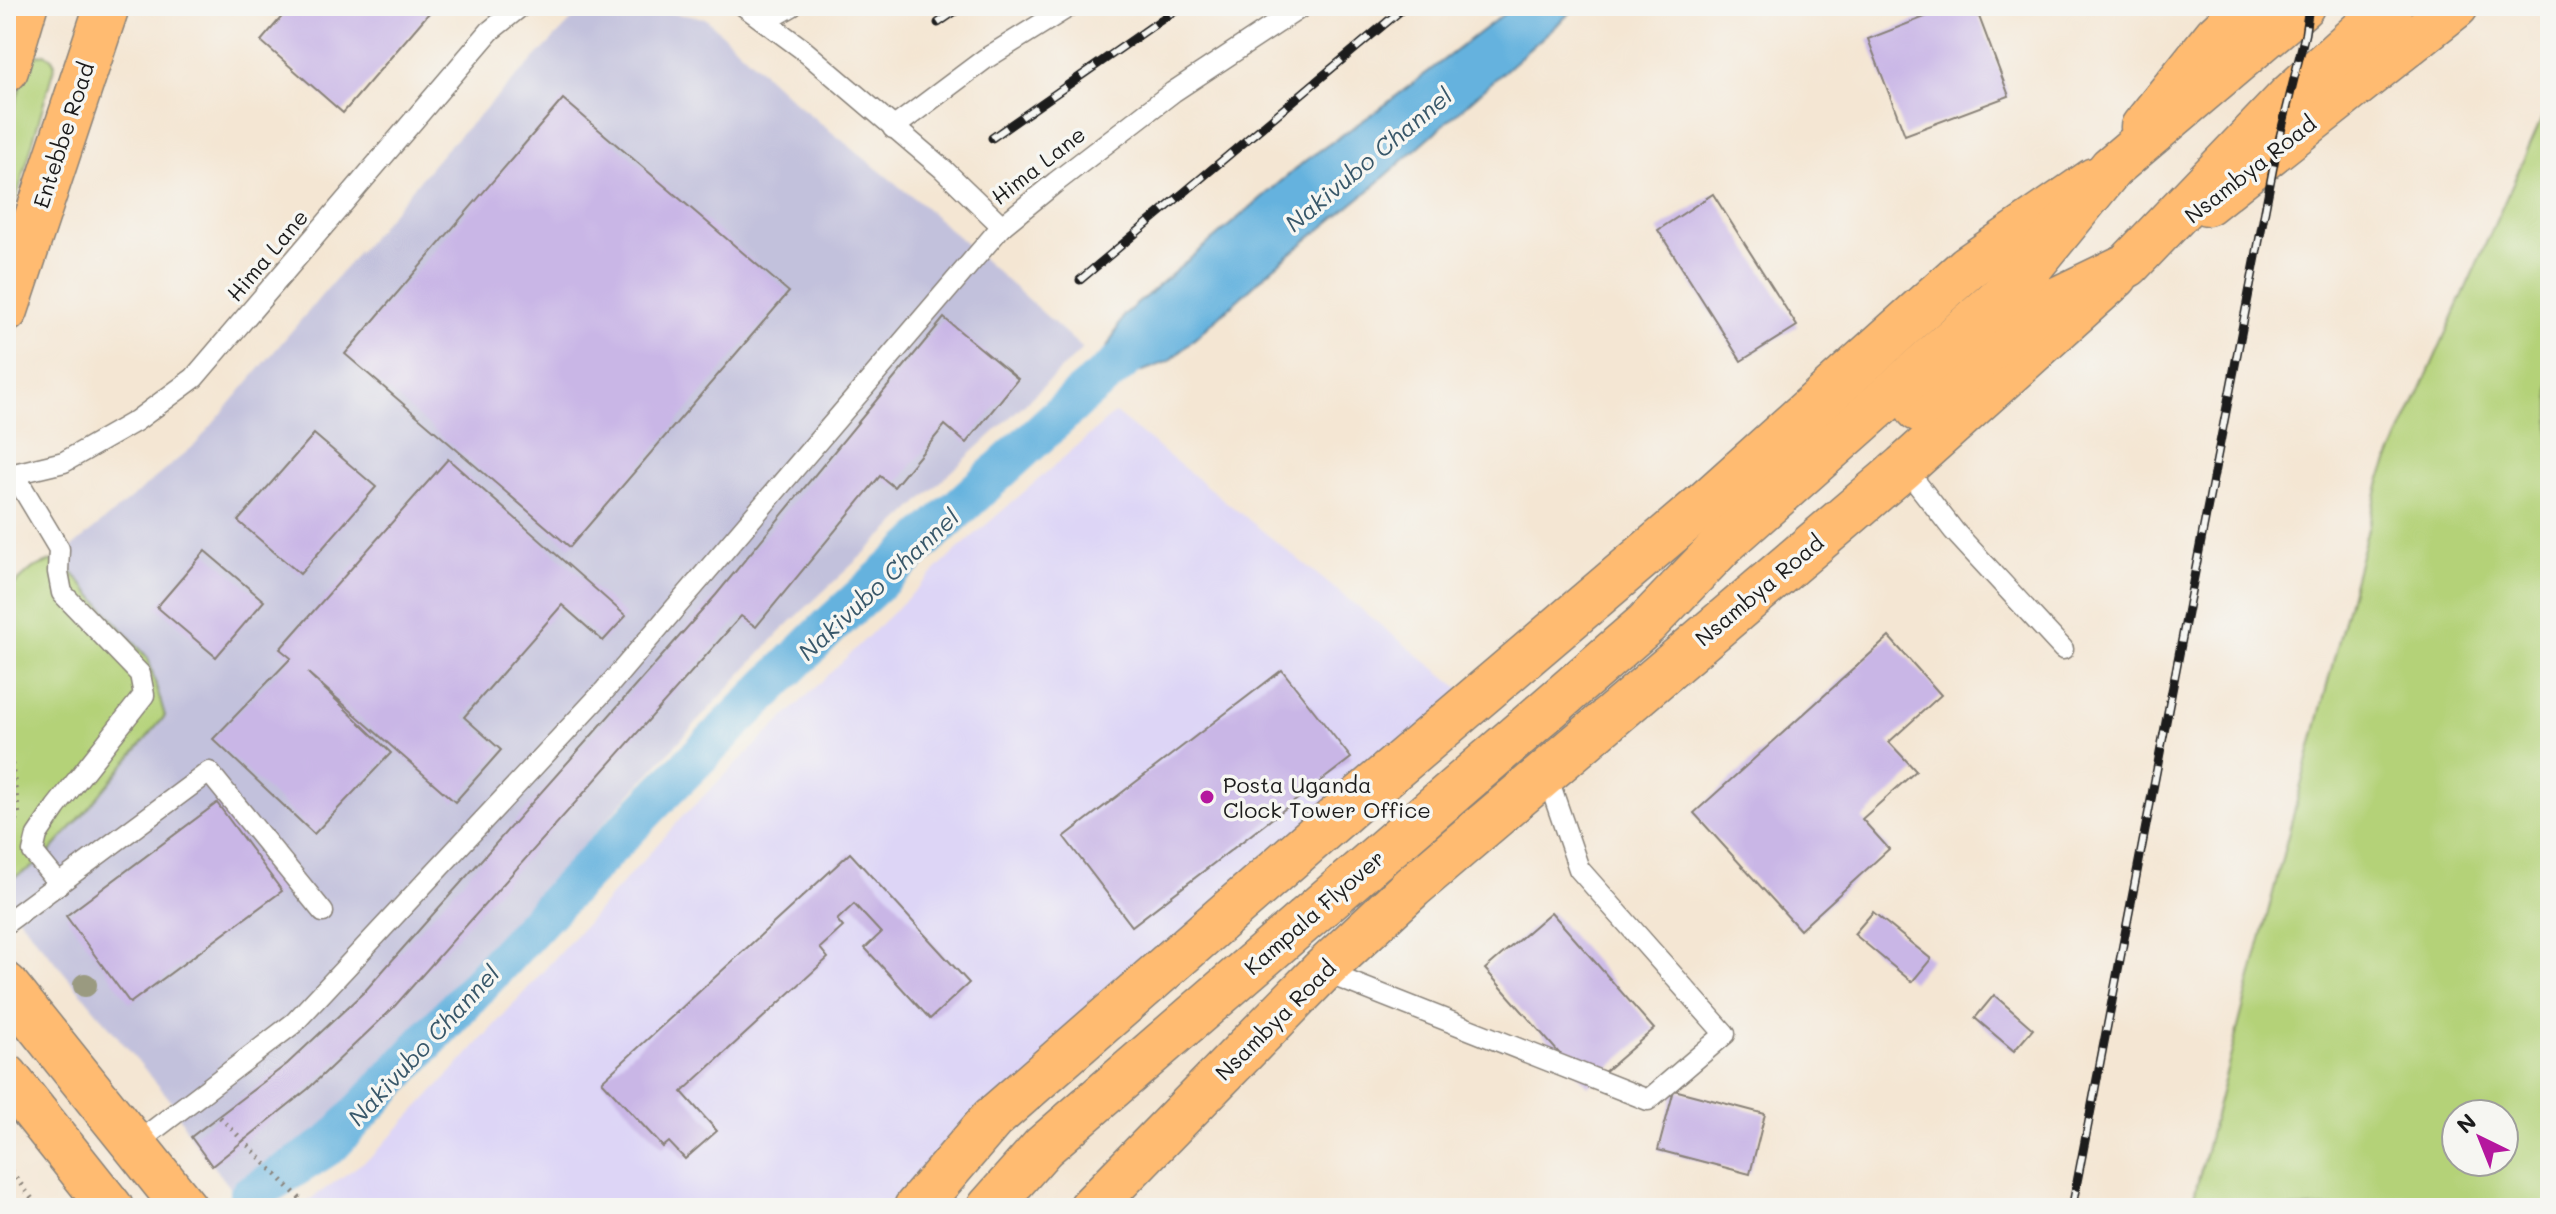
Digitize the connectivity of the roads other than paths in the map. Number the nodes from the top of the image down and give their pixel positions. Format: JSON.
{"nodes":[{"id":1,"x":25,"y":6,"type":"edge"},
{"id":2,"x":107,"y":6,"type":"edge"},
{"id":3,"x":521,"y":6,"type":"edge"},
{"id":4,"x":744,"y":6,"type":"edge"},
{"id":5,"x":792,"y":6,"type":"edge"},
{"id":6,"x":1070,"y":6,"type":"edge"},
{"id":7,"x":1303,"y":6,"type":"edge"},
{"id":8,"x":2248,"y":6,"type":"edge"},
{"id":9,"x":2302,"y":6,"type":"edge"},
{"id":10,"x":2390,"y":6,"type":"edge"},
{"id":11,"x":2456,"y":6,"type":"edge"},
{"id":12,"x":766,"y":21,"type":"junction"},
{"id":13,"x":6,"y":70,"type":"edge"},
{"id":14,"x":893,"y":128,"type":"junction"},
{"id":15,"x":2111,"y":168,"type":"junction"},
{"id":16,"x":1002,"y":226,"type":"junction"},
{"id":17,"x":2128,"y":265,"type":"junction"},
{"id":18,"x":6,"y":310,"type":"edge"},
{"id":19,"x":1904,"y":467,"type":"junction"},
{"id":20,"x":10,"y":473,"type":"edge"},
{"id":21,"x":1646,"y":624,"type":"junction"},
{"id":22,"x":2063,"y":649,"type":"dead end"},
{"id":23,"x":1546,"y":773,"type":"junction"},
{"id":24,"x":59,"y":884,"type":"junction"},
{"id":25,"x":323,"y":912,"type":"dead end"},
{"id":26,"x":6,"y":923,"type":"edge"},
{"id":27,"x":1322,"y":971,"type":"junction"},
{"id":28,"x":6,"y":985,"type":"edge"},
{"id":29,"x":9,"y":1083,"type":"edge"},
{"id":30,"x":134,"y":1145,"type":"junction"},
{"id":31,"x":111,"y":1208,"type":"edge"},
{"id":32,"x":185,"y":1208,"type":"edge"},
{"id":33,"x":916,"y":1208,"type":"edge"},
{"id":34,"x":989,"y":1208,"type":"edge"},
{"id":35,"x":1091,"y":1208,"type":"edge"}],
"edges":[{"from":1,"to":13,"type":"main road"},
{"from":2,"to":18,"type":"main road","name":"Entebbe Road"},
{"from":3,"to":20,"type":"lane","name":"Hima Lane"},
{"from":4,"to":12,"type":"lane","name":"Hima Lane"},
{"from":5,"to":12,"type":"lane"},
{"from":6,"to":14,"type":"lane"},
{"from":7,"to":16,"type":"lane","name":"Hima Lane"},
{"from":8,"to":15,"type":"main road"},
{"from":9,"to":15,"type":"main road"},
{"from":10,"to":17,"type":"main road"},
{"from":11,"to":17,"type":"main road","name":"Nsambya Road"},
{"from":12,"to":14,"type":"lane","name":"Hima Lane"},
{"from":14,"to":16,"type":"lane","name":"Hima Lane"},
{"from":15,"to":21,"type":"main road"},
{"from":15,"to":33,"type":"main road"},
{"from":16,"to":30,"type":"lane"},
{"from":17,"to":19,"type":"main road","name":"Nsambya Road"},
{"from":17,"to":21,"type":"main road"},
{"from":19,"to":22,"type":"lane"},
{"from":19,"to":23,"type":"main road","name":"Nsambya Road"},
{"from":20,"to":24,"type":"lane"},
{"from":21,"to":34,"type":"main road","name":"Kampala Flyover"},
{"from":23,"to":27,"type":"main road","name":"Nsambya Road"},
{"from":23,"to":27,"type":"lane"},
{"from":24,"to":25,"type":"lane"},
{"from":24,"to":26,"type":"lane"},
{"from":27,"to":35,"type":"main road","name":"Nsambya Road"},
{"from":28,"to":30,"type":"main road"},
{"from":29,"to":31,"type":"main road"},
{"from":30,"to":32,"type":"main road"}]}
